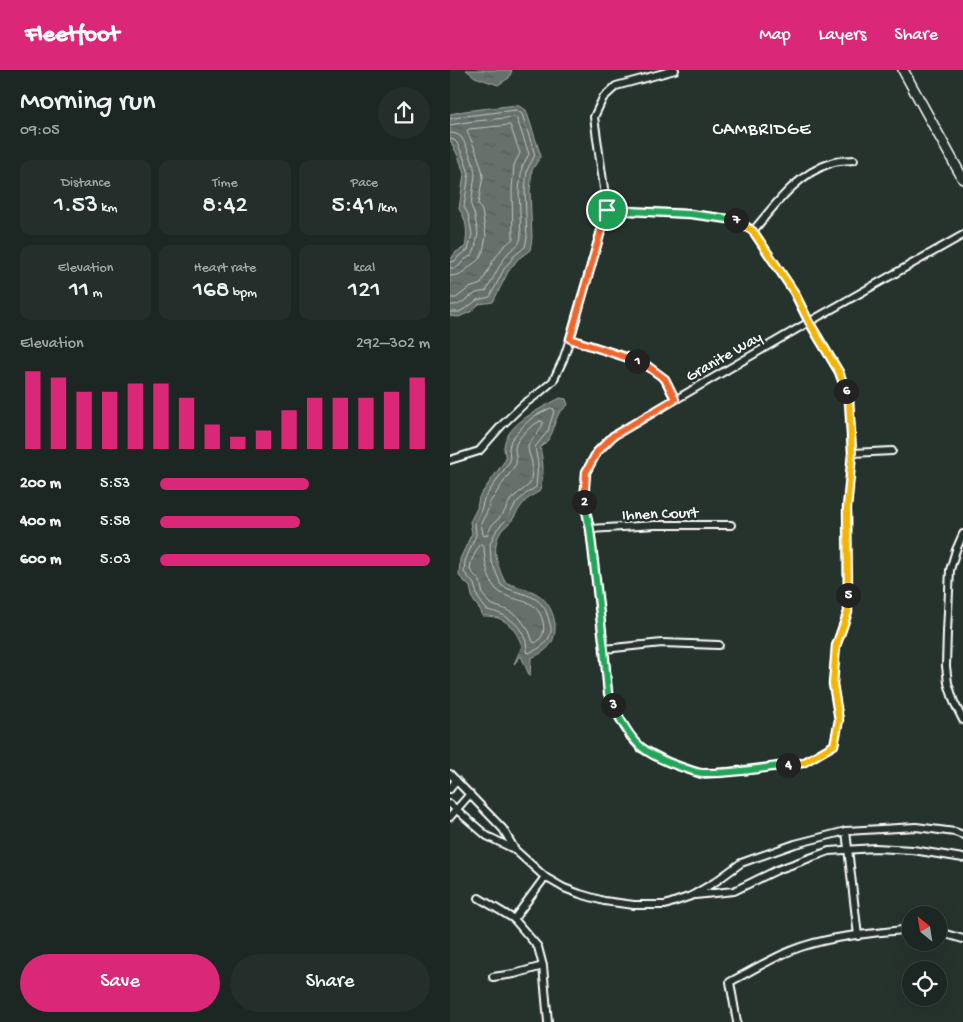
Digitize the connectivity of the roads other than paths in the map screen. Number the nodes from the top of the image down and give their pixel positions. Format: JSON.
{"nodes":[{"id":1,"x":675,"y":70,"type":"edge"},
{"id":2,"x":903,"y":70,"type":"edge"},
{"id":3,"x":854,"y":160,"type":"dead end"},
{"id":4,"x":963,"y":179,"type":"edge"},
{"id":5,"x":607,"y":210,"type":"junction"},
{"id":6,"x":753,"y":231,"type":"junction"},
{"id":7,"x":963,"y":235,"type":"edge"},
{"id":8,"x":809,"y":322,"type":"junction"},
{"id":9,"x":570,"y":339,"type":"junction"},
{"id":10,"x":675,"y":399,"type":"junction"},
{"id":11,"x":892,"y":451,"type":"dead end"},
{"id":12,"x":852,"y":453,"type":"junction"},
{"id":13,"x":450,"y":460,"type":"edge"},
{"id":14,"x":731,"y":525,"type":"dead end"},
{"id":15,"x":590,"y":529,"type":"junction"},
{"id":16,"x":963,"y":534,"type":"edge"},
{"id":17,"x":719,"y":646,"type":"dead end"},
{"id":18,"x":604,"y":649,"type":"junction"},
{"id":19,"x":963,"y":720,"type":"edge"},
{"id":20,"x":450,"y":774,"type":"edge"},
{"id":21,"x":456,"y":780,"type":"junction"},
{"id":22,"x":450,"y":789,"type":"edge"},
{"id":23,"x":470,"y":794,"type":"junction"},
{"id":24,"x":450,"y":804,"type":"edge"},
{"id":25,"x":456,"y":809,"type":"junction"},
{"id":26,"x":450,"y":817,"type":"edge"},
{"id":27,"x":846,"y":831,"type":"junction"},
{"id":28,"x":963,"y":834,"type":"edge"},
{"id":29,"x":514,"y":849,"type":"junction"},
{"id":30,"x":848,"y":850,"type":"junction"},
{"id":31,"x":963,"y":858,"type":"edge"},
{"id":32,"x":545,"y":877,"type":"junction"},
{"id":33,"x":691,"y":896,"type":"junction"},
{"id":34,"x":479,"y":898,"type":"dead end"},
{"id":35,"x":514,"y":920,"type":"junction"},
{"id":36,"x":902,"y":930,"type":"edge"},
{"id":37,"x":948,"y":935,"type":"edge"},
{"id":38,"x":858,"y":936,"type":"junction"},
{"id":39,"x":963,"y":940,"type":"edge"},
{"id":40,"x":543,"y":966,"type":"junction"},
{"id":41,"x":493,"y":977,"type":"dead end"},
{"id":42,"x":548,"y":1022,"type":"edge"},
{"id":43,"x":737,"y":1022,"type":"edge"}],
"edges":[{"from":1,"to":5,"type":"street"},
{"from":2,"to":4,"type":"street"},
{"from":3,"to":6,"type":"street"},
{"from":5,"to":6,"type":"street"},
{"from":5,"to":9,"type":"street"},
{"from":6,"to":8,"type":"street"},
{"from":7,"to":8,"type":"street","name":"Granite Way"},
{"from":8,"to":10,"type":"street","name":"Granite Way"},
{"from":8,"to":12,"type":"street","name":"Granite Way"},
{"from":9,"to":10,"type":"street"},
{"from":9,"to":13,"type":"street"},
{"from":10,"to":15,"type":"street","name":"Granite Way"},
{"from":11,"to":12,"type":"street"},
{"from":12,"to":18,"type":"street","name":"Granite Way"},
{"from":14,"to":15,"type":"street","name":"Ihnen Court"},
{"from":15,"to":18,"type":"street","name":"Granite Way"},
{"from":16,"to":19,"type":"street"},
{"from":17,"to":18,"type":"street"},
{"from":20,"to":21,"type":"street"},
{"from":21,"to":22,"type":"street"},
{"from":21,"to":23,"type":"street"},
{"from":23,"to":25,"type":"street"},
{"from":23,"to":29,"type":"street"},
{"from":24,"to":25,"type":"street"},
{"from":25,"to":26,"type":"street"},
{"from":25,"to":29,"type":"street"},
{"from":27,"to":28,"type":"street"},
{"from":27,"to":30,"type":"street"},
{"from":27,"to":33,"type":"street"},
{"from":29,"to":32,"type":"street"},
{"from":30,"to":31,"type":"street"},
{"from":30,"to":33,"type":"street"},
{"from":30,"to":38,"type":"street"},
{"from":32,"to":33,"type":"street"},
{"from":32,"to":35,"type":"street"},
{"from":34,"to":35,"type":"street"},
{"from":35,"to":40,"type":"street"},
{"from":36,"to":38,"type":"street"},
{"from":37,"to":39,"type":"street"},
{"from":38,"to":43,"type":"street"},
{"from":40,"to":41,"type":"street"},
{"from":40,"to":42,"type":"street"}]}
